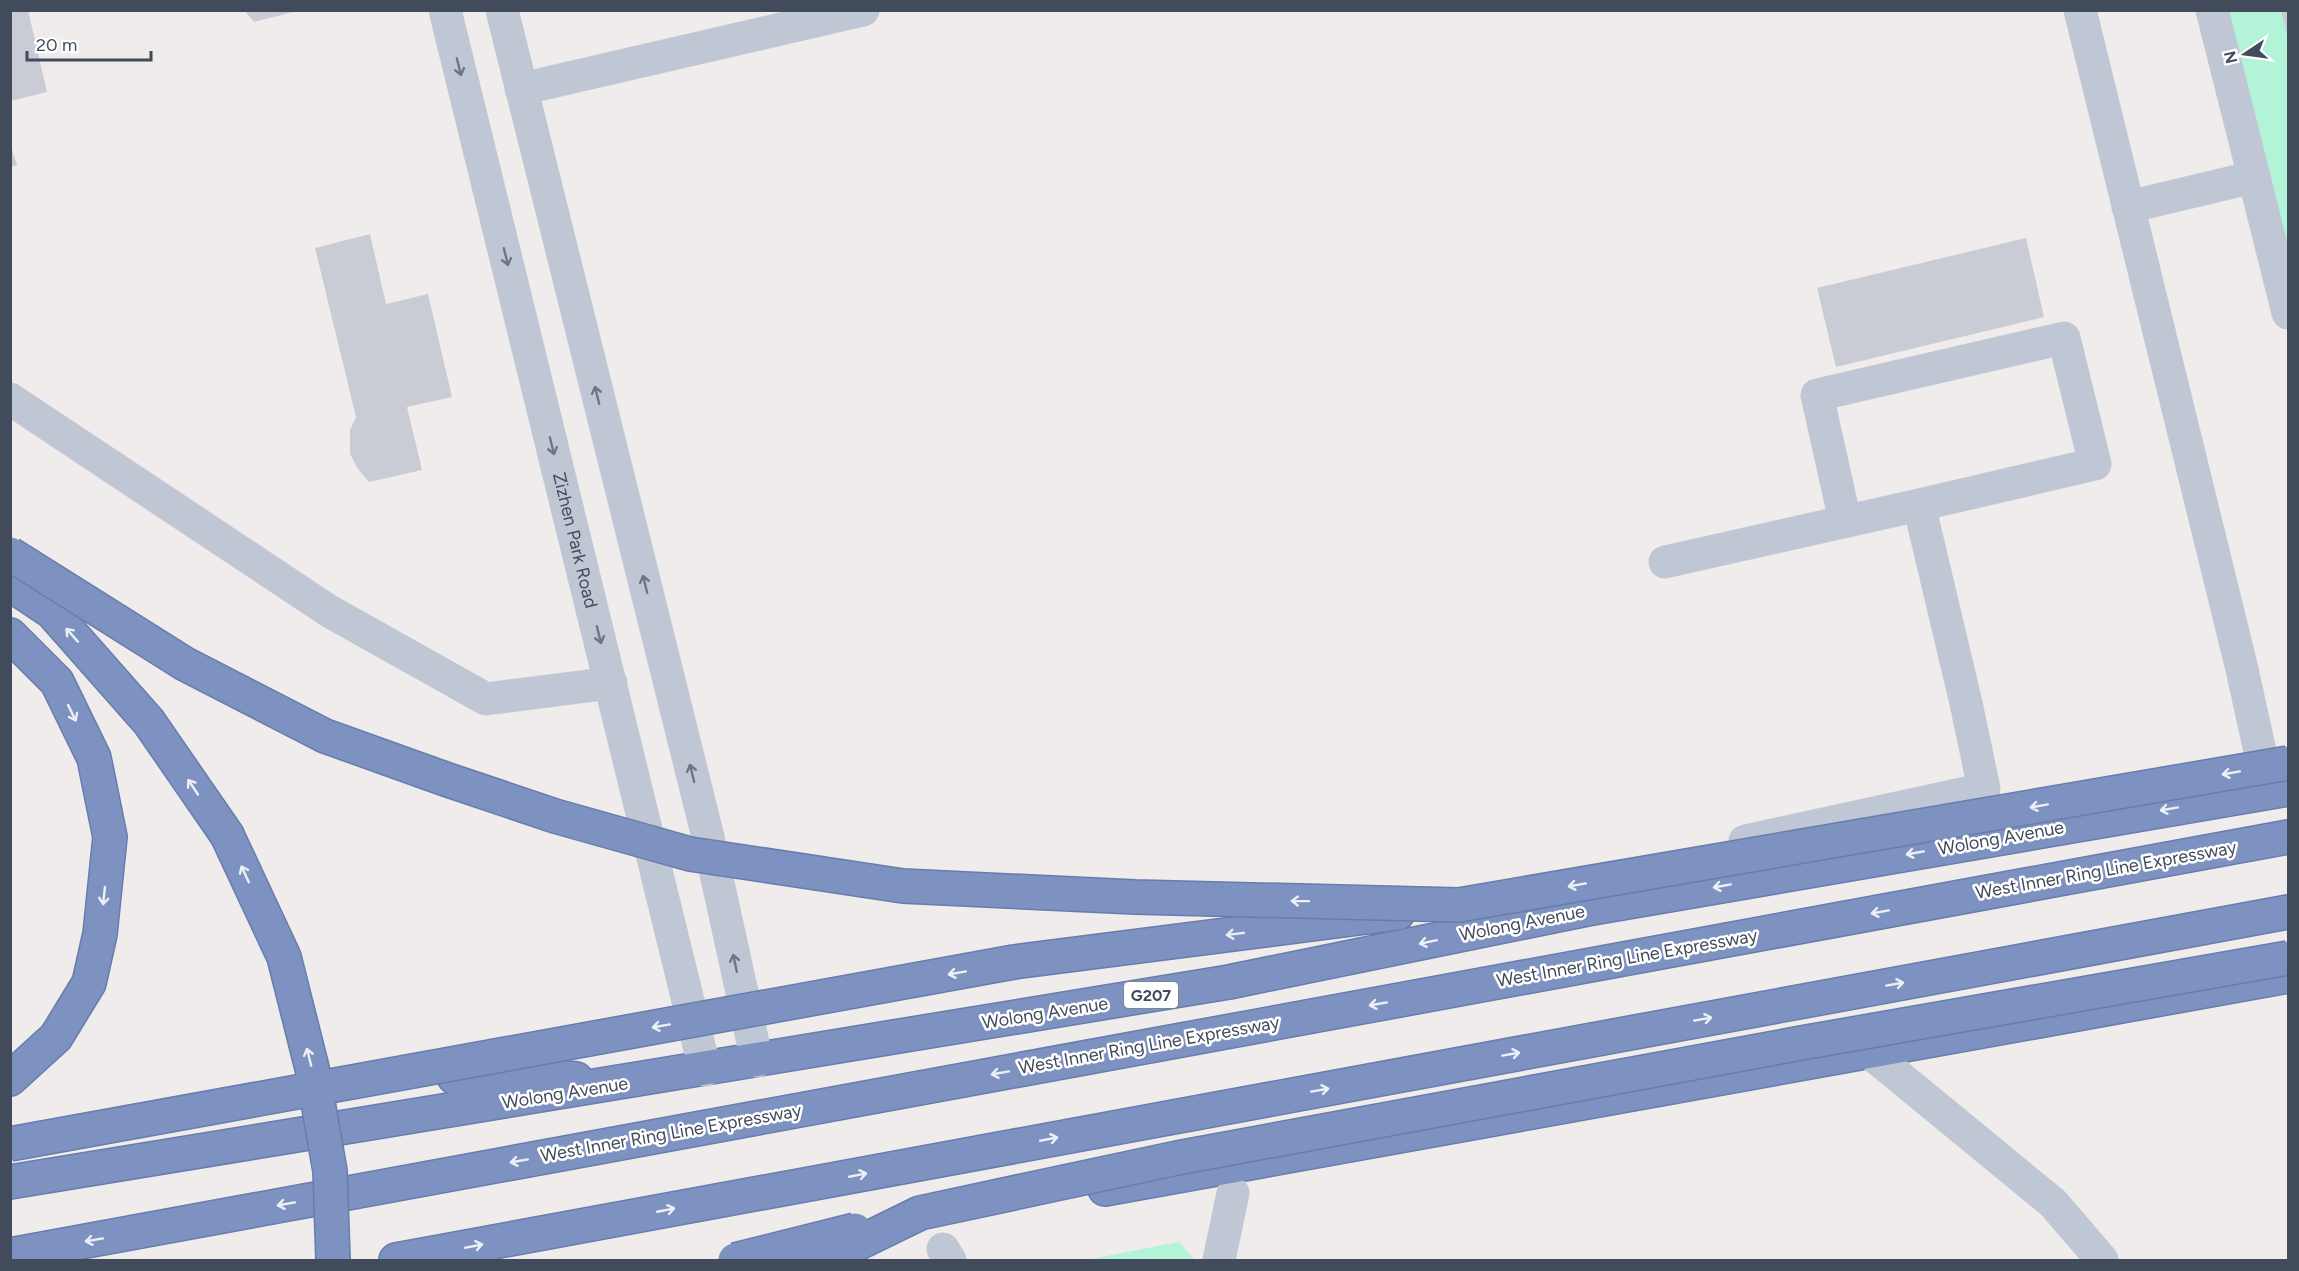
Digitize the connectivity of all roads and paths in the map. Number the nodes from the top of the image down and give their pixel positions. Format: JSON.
{"nodes":[{"id":1,"x":445,"y":10,"type":"edge"},
{"id":2,"x":502,"y":10,"type":"edge"},
{"id":3,"x":863,"y":10,"type":"edge"},
{"id":4,"x":2080,"y":10,"type":"edge"},
{"id":5,"x":2212,"y":10,"type":"edge"},
{"id":6,"x":521,"y":89,"type":"junction"},
{"id":7,"x":2254,"y":177,"type":"junction"},
{"id":8,"x":2128,"y":207,"type":"junction"},
{"id":9,"x":2289,"y":314,"type":"edge"},
{"id":10,"x":10,"y":399,"type":"edge"},
{"id":11,"x":1919,"y":505,"type":"junction"},
{"id":12,"x":1845,"y":522,"type":"junction"},
{"id":13,"x":10,"y":554,"type":"edge"},
{"id":14,"x":1665,"y":562,"type":"dead end"},
{"id":15,"x":10,"y":584,"type":"edge"},
{"id":16,"x":10,"y":635,"type":"edge"},
{"id":17,"x":611,"y":683,"type":"junction"},
{"id":18,"x":2289,"y":763,"type":"edge"},
{"id":19,"x":2279,"y":790,"type":"edge"},
{"id":20,"x":2289,"y":837,"type":"edge"},
{"id":21,"x":1459,"y":905,"type":"junction"},
{"id":22,"x":1587,"y":909,"type":"junction"},
{"id":23,"x":2289,"y":912,"type":"edge"},
{"id":24,"x":2289,"y":958,"type":"edge"},
{"id":25,"x":2289,"y":976,"type":"edge"},
{"id":26,"x":1868,"y":1051,"type":"junction"},
{"id":27,"x":757,"y":1061,"type":"junction"},
{"id":28,"x":705,"y":1070,"type":"junction"},
{"id":29,"x":10,"y":1079,"type":"edge"},
{"id":30,"x":623,"y":1083,"type":"junction"},
{"id":31,"x":174,"y":1114,"type":"junction"},
{"id":32,"x":10,"y":1137,"type":"edge"},
{"id":33,"x":10,"y":1144,"type":"edge"},
{"id":34,"x":10,"y":1182,"type":"edge"},
{"id":35,"x":1233,"y":1193,"type":"dead end"},
{"id":36,"x":920,"y":1213,"type":"junction"},
{"id":37,"x":10,"y":1255,"type":"edge"},
{"id":38,"x":333,"y":1260,"type":"edge"},
{"id":39,"x":396,"y":1260,"type":"edge"},
{"id":40,"x":720,"y":1260,"type":"edge"},
{"id":41,"x":735,"y":1260,"type":"edge"},
{"id":42,"x":825,"y":1260,"type":"edge"},
{"id":43,"x":1219,"y":1260,"type":"edge"},
{"id":44,"x":2102,"y":1260,"type":"edge"}],
"edges":[{"from":1,"to":17,"type":"street","name":"Zizhen Park Road","one_way":true},
{"from":2,"to":6,"type":"street"},
{"from":3,"to":6,"type":"street"},
{"from":4,"to":8,"type":"street"},
{"from":5,"to":7,"type":"street"},
{"from":27,"to":6,"type":"street","one_way":true},
{"from":7,"to":8,"type":"street"},
{"from":7,"to":9,"type":"street"},
{"from":8,"to":19,"type":"street"},
{"from":10,"to":17,"type":"street"},
{"from":11,"to":12,"type":"street"},
{"from":11,"to":12,"type":"street"},
{"from":11,"to":22,"type":"street"},
{"from":12,"to":14,"type":"street"},
{"from":21,"to":13,"type":"highway","one_way":true,"bridge":true},
{"from":38,"to":15,"type":"highway","one_way":true,"bridge":true},
{"from":16,"to":29,"type":"highway","one_way":true},
{"from":17,"to":28,"type":"street","name":"Zizhen Park Road"},
{"from":18,"to":21,"type":"highway","one_way":true,"bridge":true},
{"from":19,"to":22,"type":"highway","name":"Wolong Avenue","number":"G207","one_way":true},
{"from":20,"to":37,"type":"highway","name":"West Inner Ring Line Expressway","one_way":true},
{"from":21,"to":31,"type":"highway","one_way":true,"bridge":true},
{"from":22,"to":27,"type":"highway","name":"Wolong Avenue","number":"G207","one_way":true},
{"from":39,"to":23,"type":"highway","one_way":true},
{"from":24,"to":36,"type":"highway","bridge":true},
{"from":25,"to":26,"type":"highway"},
{"from":26,"to":40,"type":"highway"},
{"from":26,"to":44,"type":"street"},
{"from":27,"to":28,"type":"highway","name":"Wolong Avenue","number":"G207"},
{"from":28,"to":30,"type":"highway","name":"Wolong Avenue","number":"G207"},
{"from":30,"to":31,"type":"highway"},
{"from":30,"to":34,"type":"highway","name":"Wolong Avenue","number":"G207"},
{"from":31,"to":32,"type":"highway"},
{"from":31,"to":33,"type":"highway","bridge":true},
{"from":35,"to":43,"type":"street"},
{"from":36,"to":41,"type":"highway","bridge":true},
{"from":36,"to":42,"type":"highway","bridge":true}]}
